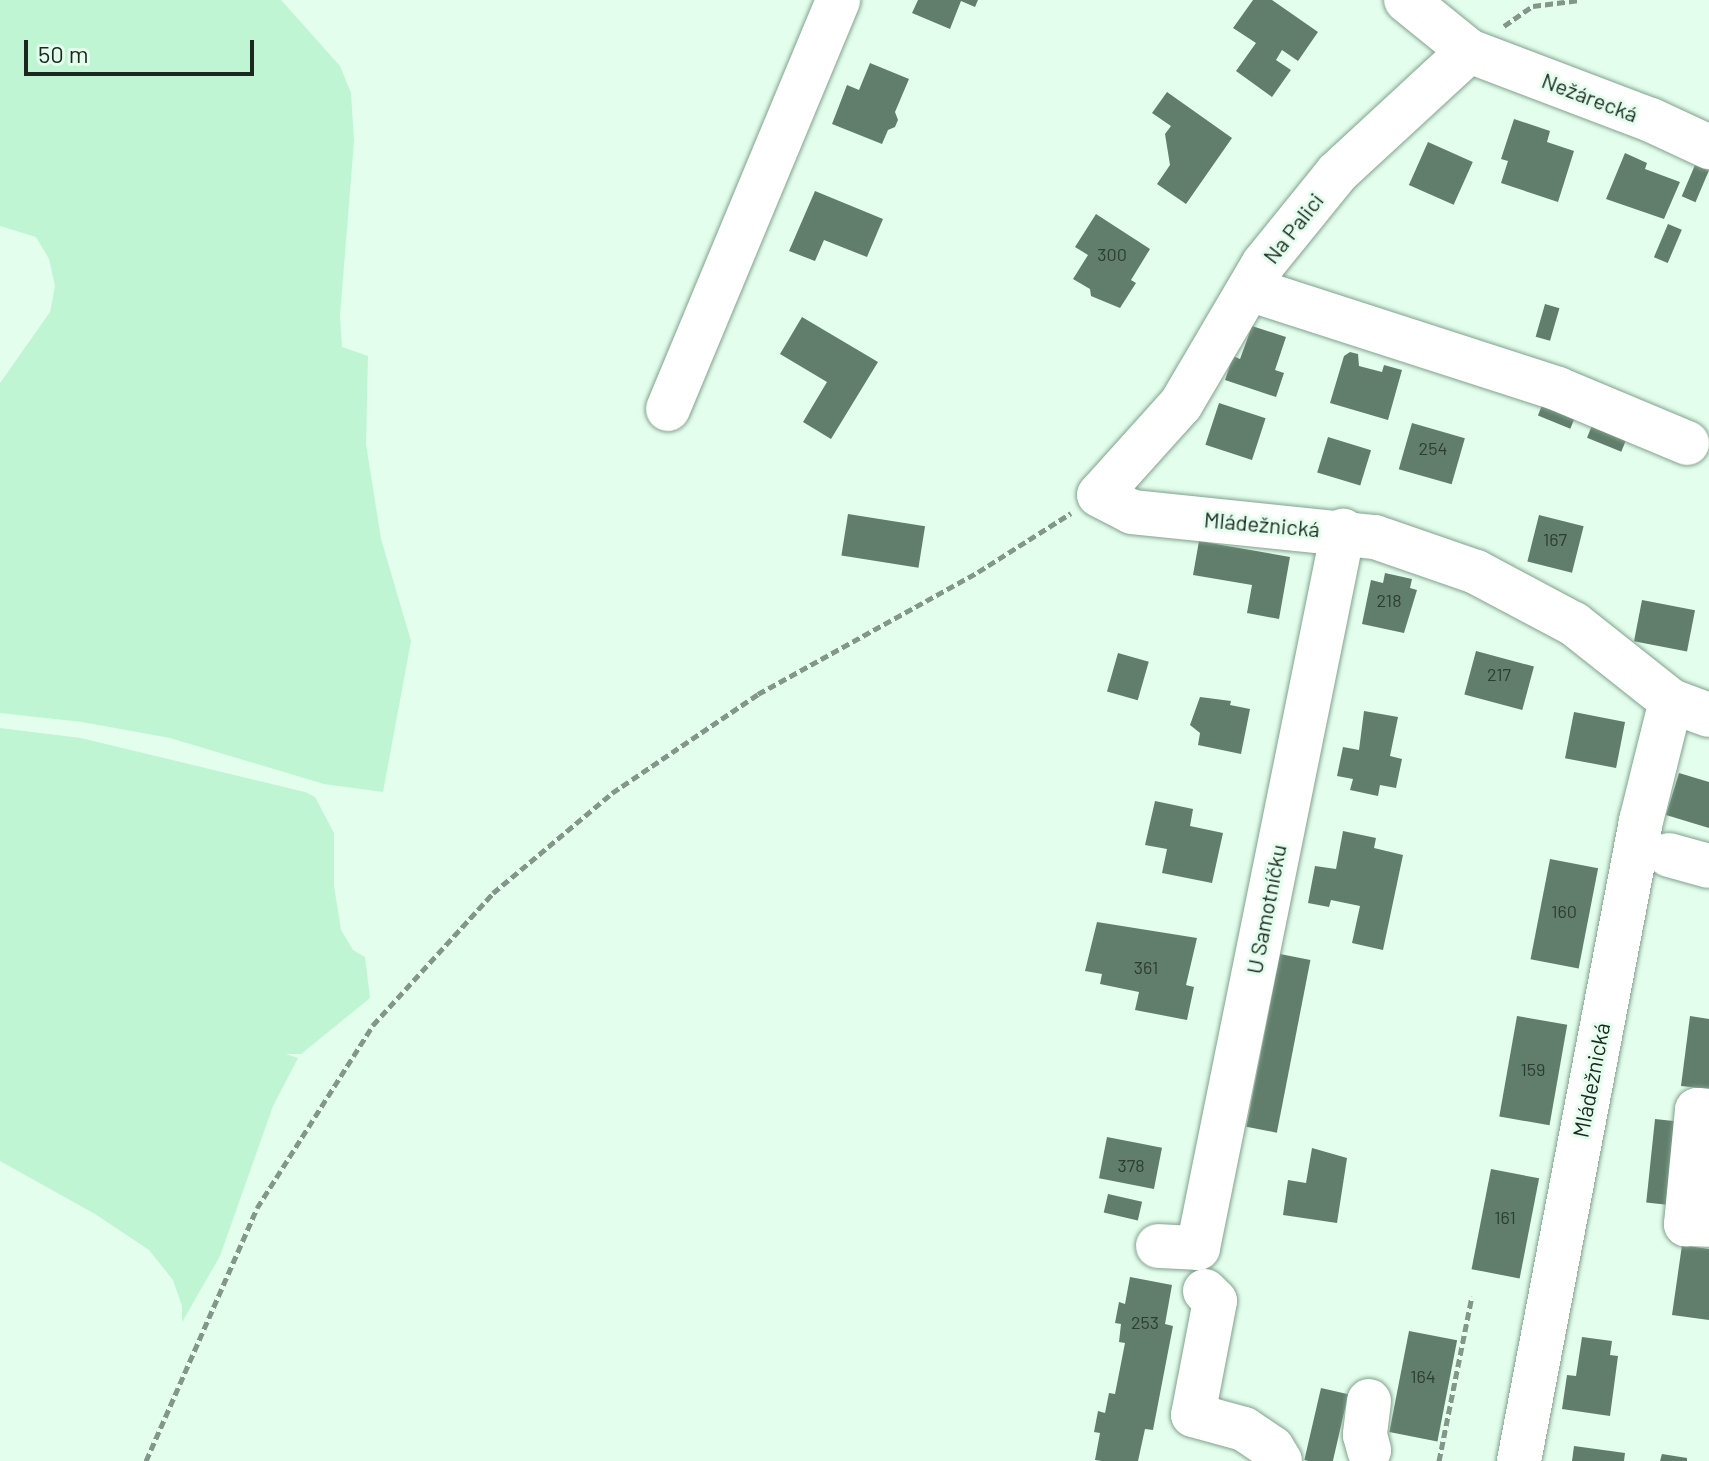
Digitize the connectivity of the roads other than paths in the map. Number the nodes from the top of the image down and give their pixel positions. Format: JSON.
{"nodes":[{"id":1,"x":838,"y":0,"type":"edge"},
{"id":2,"x":1406,"y":0,"type":"edge"},
{"id":3,"x":1469,"y":51,"type":"junction"},
{"id":4,"x":1709,"y":147,"type":"edge"},
{"id":5,"x":1249,"y":289,"type":"junction"},
{"id":6,"x":668,"y":409,"type":"dead end"},
{"id":7,"x":1687,"y":443,"type":"dead end"},
{"id":8,"x":1099,"y":495,"type":"joint"},
{"id":9,"x":1343,"y":531,"type":"junction"},
{"id":10,"x":1690,"y":708,"type":"edge"},
{"id":11,"x":1709,"y":1111,"type":"edge"},
{"id":12,"x":1709,"y":1225,"type":"edge"},
{"id":13,"x":1158,"y":1246,"type":"dead end"},
{"id":14,"x":1205,"y":1291,"type":"dead end"},
{"id":15,"x":1369,"y":1401,"type":"dead end"},
{"id":16,"x":1369,"y":1450,"type":"dead end"},
{"id":17,"x":1280,"y":1461,"type":"edge"},
{"id":18,"x":1519,"y":1461,"type":"edge"}],
"edges":[{"from":1,"to":6,"type":"street"},
{"from":2,"to":3,"type":"street"},
{"from":3,"to":4,"type":"street","name":"Nežárecká"},
{"from":3,"to":5,"type":"street","name":"Na Palici"},
{"from":5,"to":7,"type":"street"},
{"from":5,"to":8,"type":"street","name":"Na Palici"},
{"from":8,"to":9,"type":"street","name":"Mládežnická"},
{"from":9,"to":10,"type":"street","name":"Mládežnická"},
{"from":9,"to":13,"type":"street","name":"U Samotníčku"},
{"from":10,"to":18,"type":"street","name":"Mládežnická"},
{"from":11,"to":12,"type":"street"},
{"from":14,"to":17,"type":"street"},
{"from":15,"to":16,"type":"street"}]}
